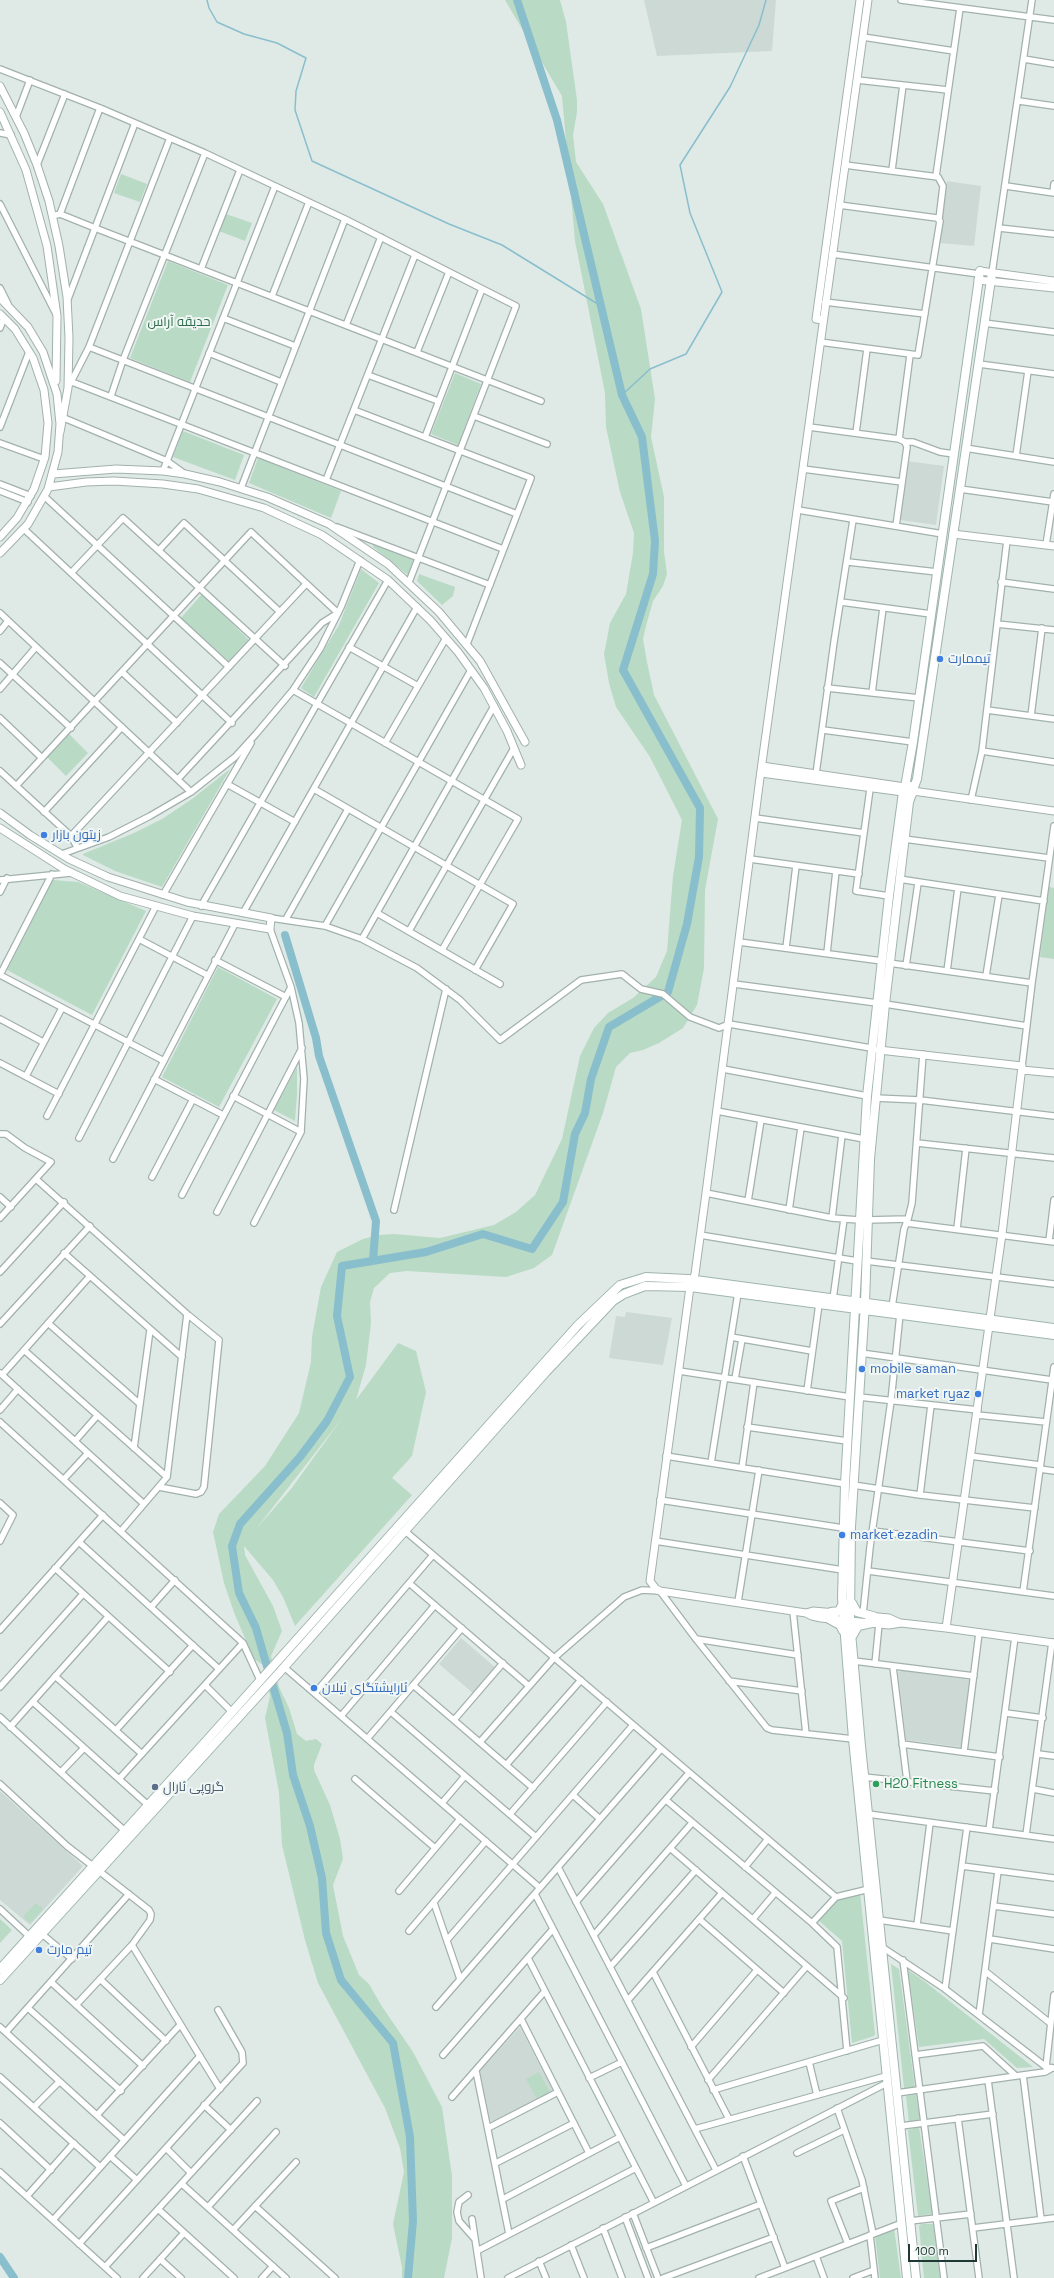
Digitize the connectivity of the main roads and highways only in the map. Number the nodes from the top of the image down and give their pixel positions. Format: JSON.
{"nodes":[{"id":1,"x":979,"y":275,"type":"road end"},
{"id":2,"x":992,"y":277,"type":"road end"},
{"id":3,"x":965,"y":448,"type":"junction"},
{"id":4,"x":954,"y":450,"type":"junction"},
{"id":5,"x":909,"y":790,"type":"junction"},
{"id":6,"x":885,"y":962,"type":"junction"},
{"id":7,"x":875,"y":1049,"type":"junction"},
{"id":8,"x":862,"y":1220,"type":"junction"},
{"id":9,"x":691,"y":1284,"type":"junction"},
{"id":10,"x":860,"y":1306,"type":"junction"},
{"id":11,"x":989,"y":1323,"type":"junction"},
{"id":12,"x":1054,"y":1328,"type":"edge"},
{"id":13,"x":1054,"y":1335,"type":"edge"},
{"id":14,"x":467,"y":1455,"type":"junction"},
{"id":15,"x":849,"y":1485,"type":"junction"},
{"id":16,"x":851,"y":1590,"type":"junction"},
{"id":17,"x":842,"y":1598,"type":"junction"},
{"id":18,"x":847,"y":1617,"type":"junction"},
{"id":19,"x":849,"y":1643,"type":"junction"},
{"id":20,"x":96,"y":1869,"type":"junction"},
{"id":21,"x":0,"y":1969,"type":"edge"},
{"id":22,"x":0,"y":1980,"type":"edge"},
{"id":23,"x":891,"y":2036,"type":"junction"},
{"id":24,"x":882,"y":2039,"type":"junction"},
{"id":25,"x":907,"y":2278,"type":"edge"},
{"id":26,"x":916,"y":2278,"type":"edge"}],
"edges":[{"from":1,"to":4,"type":"main road"},
{"from":2,"to":3,"type":"main road"},
{"from":3,"to":4,"type":"main road"},
{"from":3,"to":5,"type":"main road"},
{"from":4,"to":5,"type":"main road"},
{"from":5,"to":6,"type":"main road"},
{"from":5,"to":6,"type":"main road"},
{"from":6,"to":7,"type":"main road"},
{"from":7,"to":8,"type":"main road"},
{"from":7,"to":8,"type":"main road"},
{"from":8,"to":10,"type":"main road"},
{"from":8,"to":10,"type":"main road"},
{"from":9,"to":10,"type":"main road"},
{"from":9,"to":10,"type":"main road"},
{"from":9,"to":14,"type":"main road"},
{"from":10,"to":11,"type":"main road"},
{"from":10,"to":11,"type":"main road"},
{"from":10,"to":15,"type":"main road"},
{"from":10,"to":15,"type":"main road"},
{"from":11,"to":12,"type":"main road"},
{"from":11,"to":13,"type":"main road"},
{"from":14,"to":20,"type":"main road"},
{"from":14,"to":20,"type":"main road"},
{"from":15,"to":16,"type":"main road"},
{"from":15,"to":17,"type":"main road"},
{"from":16,"to":18,"type":"main road"},
{"from":16,"to":19,"type":"main road"},
{"from":17,"to":18,"type":"main road"},
{"from":17,"to":19,"type":"main road"},
{"from":18,"to":19,"type":"main road"},
{"from":19,"to":23,"type":"main road"},
{"from":19,"to":24,"type":"main road"},
{"from":20,"to":21,"type":"main road"},
{"from":20,"to":22,"type":"main road"},
{"from":23,"to":24,"type":"main road"},
{"from":23,"to":26,"type":"main road"},
{"from":24,"to":25,"type":"main road"}]}
